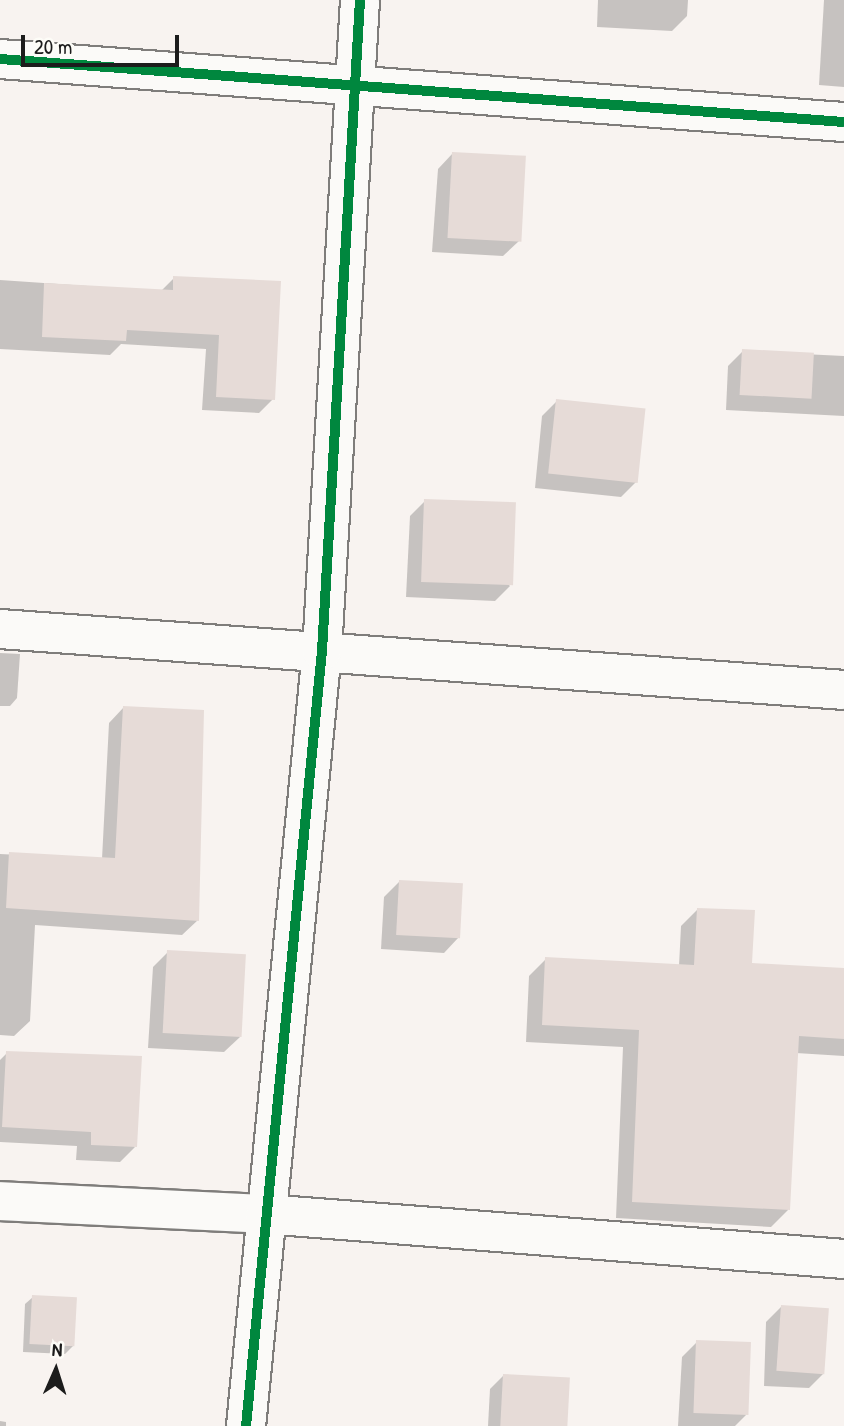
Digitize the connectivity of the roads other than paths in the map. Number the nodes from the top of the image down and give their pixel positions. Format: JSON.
{"nodes":[{"id":1,"x":360,"y":0,"type":"edge"},
{"id":2,"x":0,"y":59,"type":"edge"},
{"id":3,"x":359,"y":87,"type":"junction"},
{"id":4,"x":844,"y":122,"type":"edge"},
{"id":5,"x":0,"y":629,"type":"edge"},
{"id":6,"x":322,"y":651,"type":"junction"},
{"id":7,"x":844,"y":690,"type":"edge"},
{"id":8,"x":0,"y":1201,"type":"edge"},
{"id":9,"x":265,"y":1214,"type":"junction"},
{"id":10,"x":844,"y":1259,"type":"edge"},
{"id":11,"x":246,"y":1426,"type":"edge"}],
"edges":[{"from":1,"to":3,"type":"street"},
{"from":2,"to":3,"type":"street"},
{"from":3,"to":4,"type":"street"},
{"from":3,"to":6,"type":"street"},
{"from":5,"to":6,"type":"street"},
{"from":6,"to":7,"type":"street"},
{"from":6,"to":9,"type":"street"},
{"from":8,"to":9,"type":"street"},
{"from":9,"to":10,"type":"street"},
{"from":9,"to":11,"type":"street"}]}
